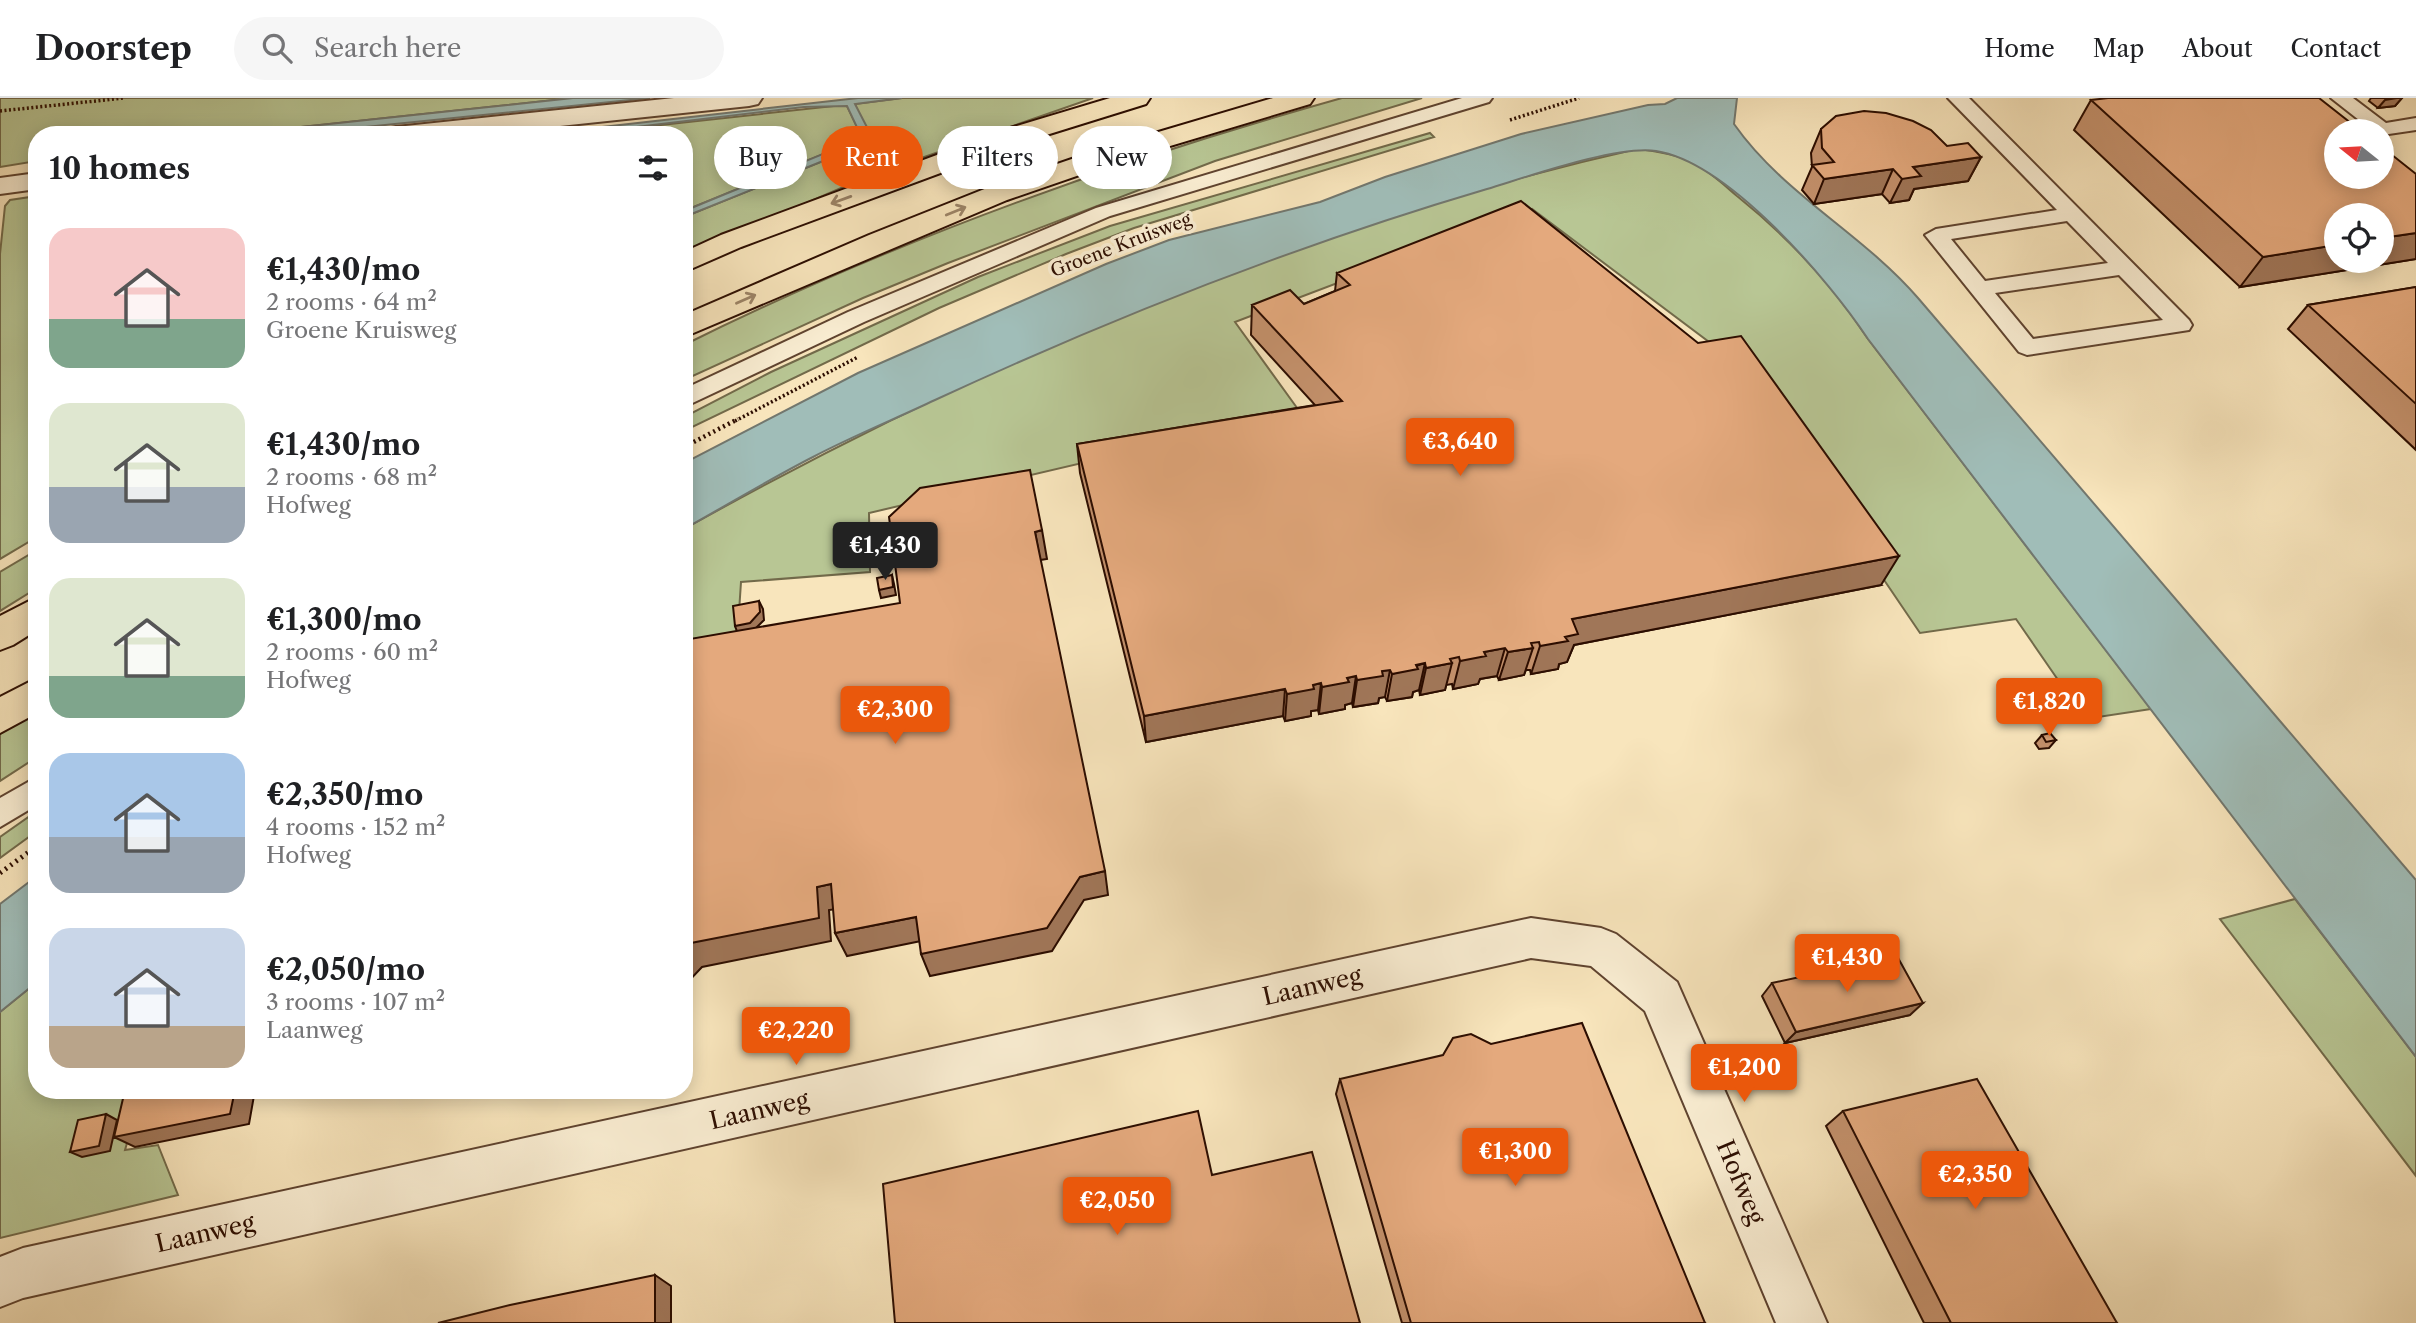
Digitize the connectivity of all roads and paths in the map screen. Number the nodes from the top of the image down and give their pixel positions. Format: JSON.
{"nodes":[{"id":1,"x":124,"y":98,"type":"edge"},
{"id":2,"x":749,"y":98,"type":"edge"},
{"id":3,"x":1137,"y":98,"type":"edge"},
{"id":4,"x":1301,"y":98,"type":"edge"},
{"id":5,"x":1482,"y":98,"type":"edge"},
{"id":6,"x":1579,"y":98,"type":"edge"},
{"id":7,"x":1958,"y":98,"type":"edge"},
{"id":8,"x":2341,"y":98,"type":"edge"},
{"id":9,"x":0,"y":111,"type":"edge"},
{"id":10,"x":2376,"y":119,"type":"edge"},
{"id":11,"x":1504,"y":122,"type":"dead end"},
{"id":12,"x":482,"y":126,"type":"edge"},
{"id":13,"x":2394,"y":130,"type":"edge"},
{"id":14,"x":2416,"y":141,"type":"edge"},
{"id":15,"x":28,"y":182,"type":"edge"},
{"id":16,"x":0,"y":186,"type":"edge"},
{"id":17,"x":2073,"y":214,"type":"junction"},
{"id":18,"x":1141,"y":236,"type":"dead end"},
{"id":19,"x":693,"y":259,"type":"edge"},
{"id":20,"x":1078,"y":261,"type":"dead end"},
{"id":21,"x":2124,"y":267,"type":"junction"},
{"id":22,"x":1979,"y":289,"type":"junction"},
{"id":23,"x":693,"y":323,"type":"edge"},
{"id":24,"x":867,"y":352,"type":"dead end"},
{"id":25,"x":693,"y":395,"type":"edge"},
{"id":26,"x":693,"y":442,"type":"edge"},
{"id":27,"x":28,"y":617,"type":"edge"},
{"id":28,"x":0,"y":635,"type":"edge"},
{"id":29,"x":28,"y":699,"type":"edge"},
{"id":30,"x":0,"y":717,"type":"edge"},
{"id":31,"x":28,"y":795,"type":"edge"},
{"id":32,"x":0,"y":814,"type":"edge"},
{"id":33,"x":28,"y":853,"type":"edge"},
{"id":34,"x":0,"y":873,"type":"edge"},
{"id":35,"x":1601,"y":948,"type":"joint"},
{"id":36,"x":0,"y":1282,"type":"edge"},
{"id":37,"x":1802,"y":1323,"type":"edge"}],
"edges":[{"from":1,"to":9,"type":"path"},
{"from":2,"to":12,"type":"street"},
{"from":3,"to":19,"type":"main road","one_way":true},
{"from":23,"to":4,"type":"main road","one_way":true},
{"from":5,"to":25,"type":"lane"},
{"from":6,"to":11,"type":"path"},
{"from":7,"to":17,"type":"lane"},
{"from":8,"to":10,"type":"lane"},
{"from":13,"to":14,"type":"lane"},
{"from":15,"to":16,"type":"street"},
{"from":17,"to":21,"type":"lane"},
{"from":17,"to":22,"type":"lane"},
{"from":18,"to":20,"type":"path","name":"Groene Kruisweg"},
{"from":21,"to":22,"type":"lane"},
{"from":21,"to":22,"type":"lane"},
{"from":24,"to":26,"type":"path"},
{"from":27,"to":28,"type":"main road"},
{"from":29,"to":30,"type":"main road"},
{"from":31,"to":32,"type":"lane"},
{"from":33,"to":34,"type":"path"},
{"from":35,"to":36,"type":"street","name":"Laanweg"},
{"from":35,"to":37,"type":"street","name":"Hofweg"}]}
